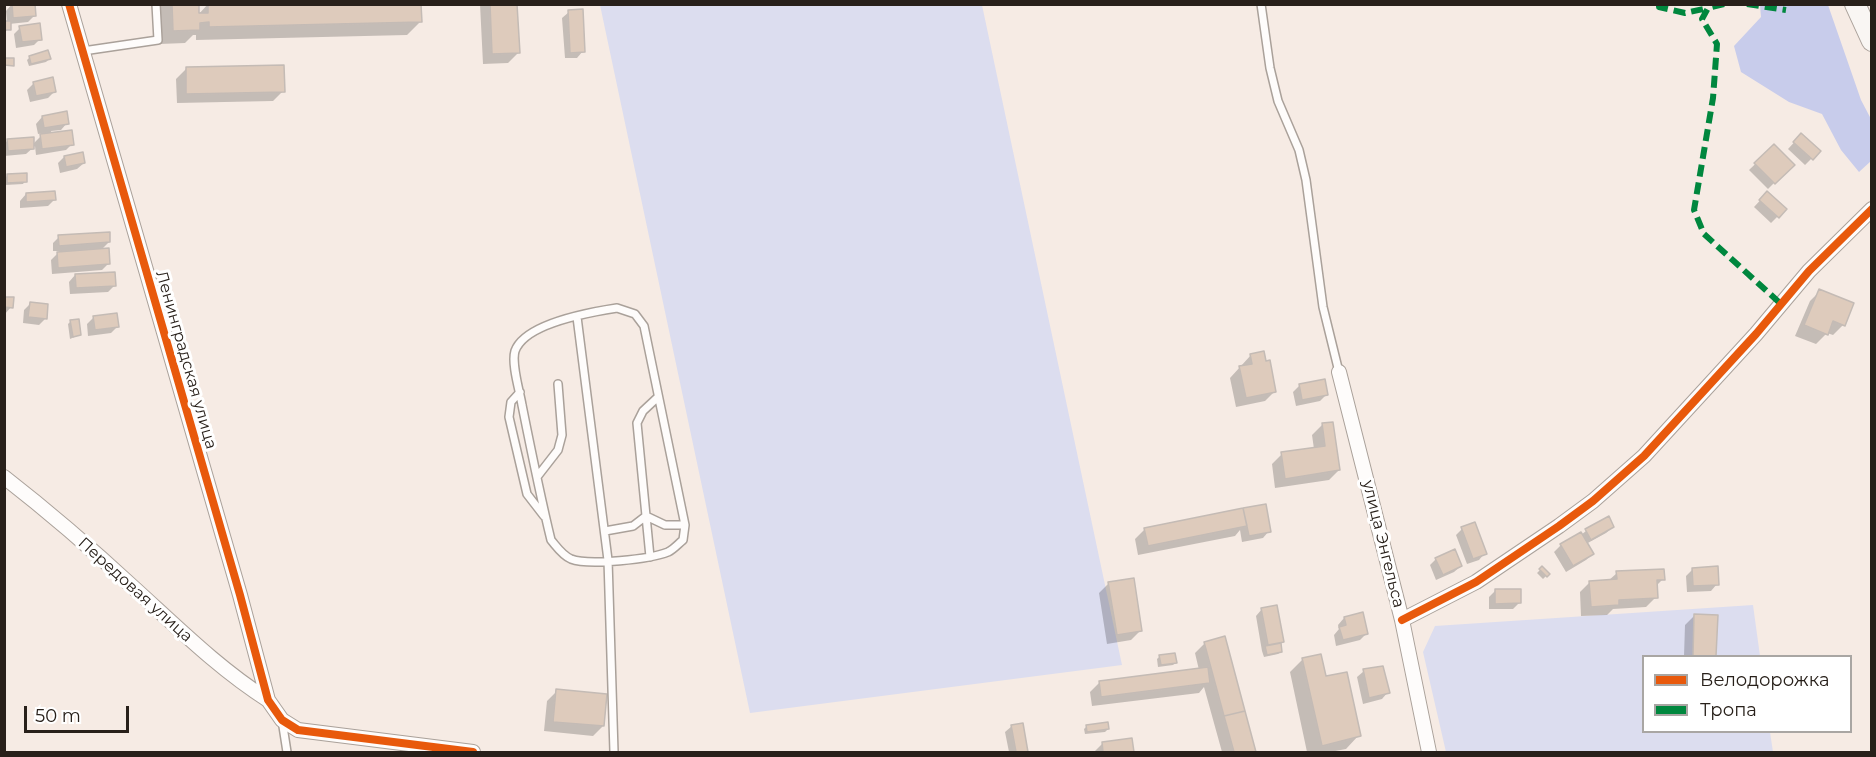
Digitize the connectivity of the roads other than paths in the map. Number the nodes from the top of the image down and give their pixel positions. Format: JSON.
{"nodes":[{"id":1,"x":69,"y":4,"type":"edge"},
{"id":2,"x":156,"y":4,"type":"edge"},
{"id":3,"x":1261,"y":4,"type":"edge"},
{"id":4,"x":1855,"y":4,"type":"edge"},
{"id":5,"x":1872,"y":42,"type":"edge"},
{"id":6,"x":82,"y":51,"type":"junction"},
{"id":7,"x":1872,"y":209,"type":"edge"},
{"id":8,"x":577,"y":317,"type":"junction"},
{"id":9,"x":1339,"y":372,"type":"joint"},
{"id":10,"x":558,"y":384,"type":"dead end"},
{"id":11,"x":520,"y":392,"type":"junction"},
{"id":12,"x":658,"y":397,"type":"junction"},
{"id":13,"x":4,"y":477,"type":"edge"},
{"id":14,"x":537,"y":477,"type":"junction"},
{"id":15,"x":646,"y":516,"type":"junction"},
{"id":16,"x":546,"y":518,"type":"junction"},
{"id":17,"x":685,"y":525,"type":"junction"},
{"id":18,"x":604,"y":531,"type":"junction"},
{"id":19,"x":650,"y":557,"type":"junction"},
{"id":20,"x":608,"y":560,"type":"junction"},
{"id":21,"x":1402,"y":620,"type":"junction"},
{"id":22,"x":268,"y":700,"type":"junction"},
{"id":23,"x":282,"y":720,"type":"junction"},
{"id":24,"x":288,"y":753,"type":"edge"},
{"id":25,"x":473,"y":753,"type":"edge"},
{"id":26,"x":614,"y":753,"type":"edge"},
{"id":27,"x":1429,"y":753,"type":"edge"}],
"edges":[{"from":1,"to":6,"type":"street","name":"Ленинградская улица"},
{"from":2,"to":6,"type":"lane"},
{"from":3,"to":9,"type":"lane"},
{"from":4,"to":5,"type":"main road"},
{"from":6,"to":22,"type":"street","name":"Ленинградская улица"},
{"from":7,"to":21,"type":"street"},
{"from":8,"to":11,"type":"lane"},
{"from":8,"to":12,"type":"lane"},
{"from":8,"to":18,"type":"lane"},
{"from":9,"to":21,"type":"street","name":"улица Энгельса"},
{"from":10,"to":14,"type":"lane"},
{"from":11,"to":14,"type":"lane"},
{"from":11,"to":16,"type":"lane"},
{"from":12,"to":15,"type":"lane"},
{"from":12,"to":17,"type":"lane"},
{"from":13,"to":22,"type":"street","name":"Передовая улица"},
{"from":14,"to":16,"type":"lane"},
{"from":15,"to":17,"type":"lane"},
{"from":15,"to":18,"type":"lane"},
{"from":15,"to":19,"type":"lane"},
{"from":16,"to":20,"type":"lane"},
{"from":17,"to":19,"type":"lane"},
{"from":18,"to":20,"type":"lane"},
{"from":19,"to":20,"type":"lane"},
{"from":20,"to":26,"type":"lane"},
{"from":21,"to":27,"type":"street","name":"улица Энгельса"},
{"from":22,"to":23,"type":"street","name":"Ленинградская улица"},
{"from":23,"to":24,"type":"lane"},
{"from":23,"to":25,"type":"street"}]}
